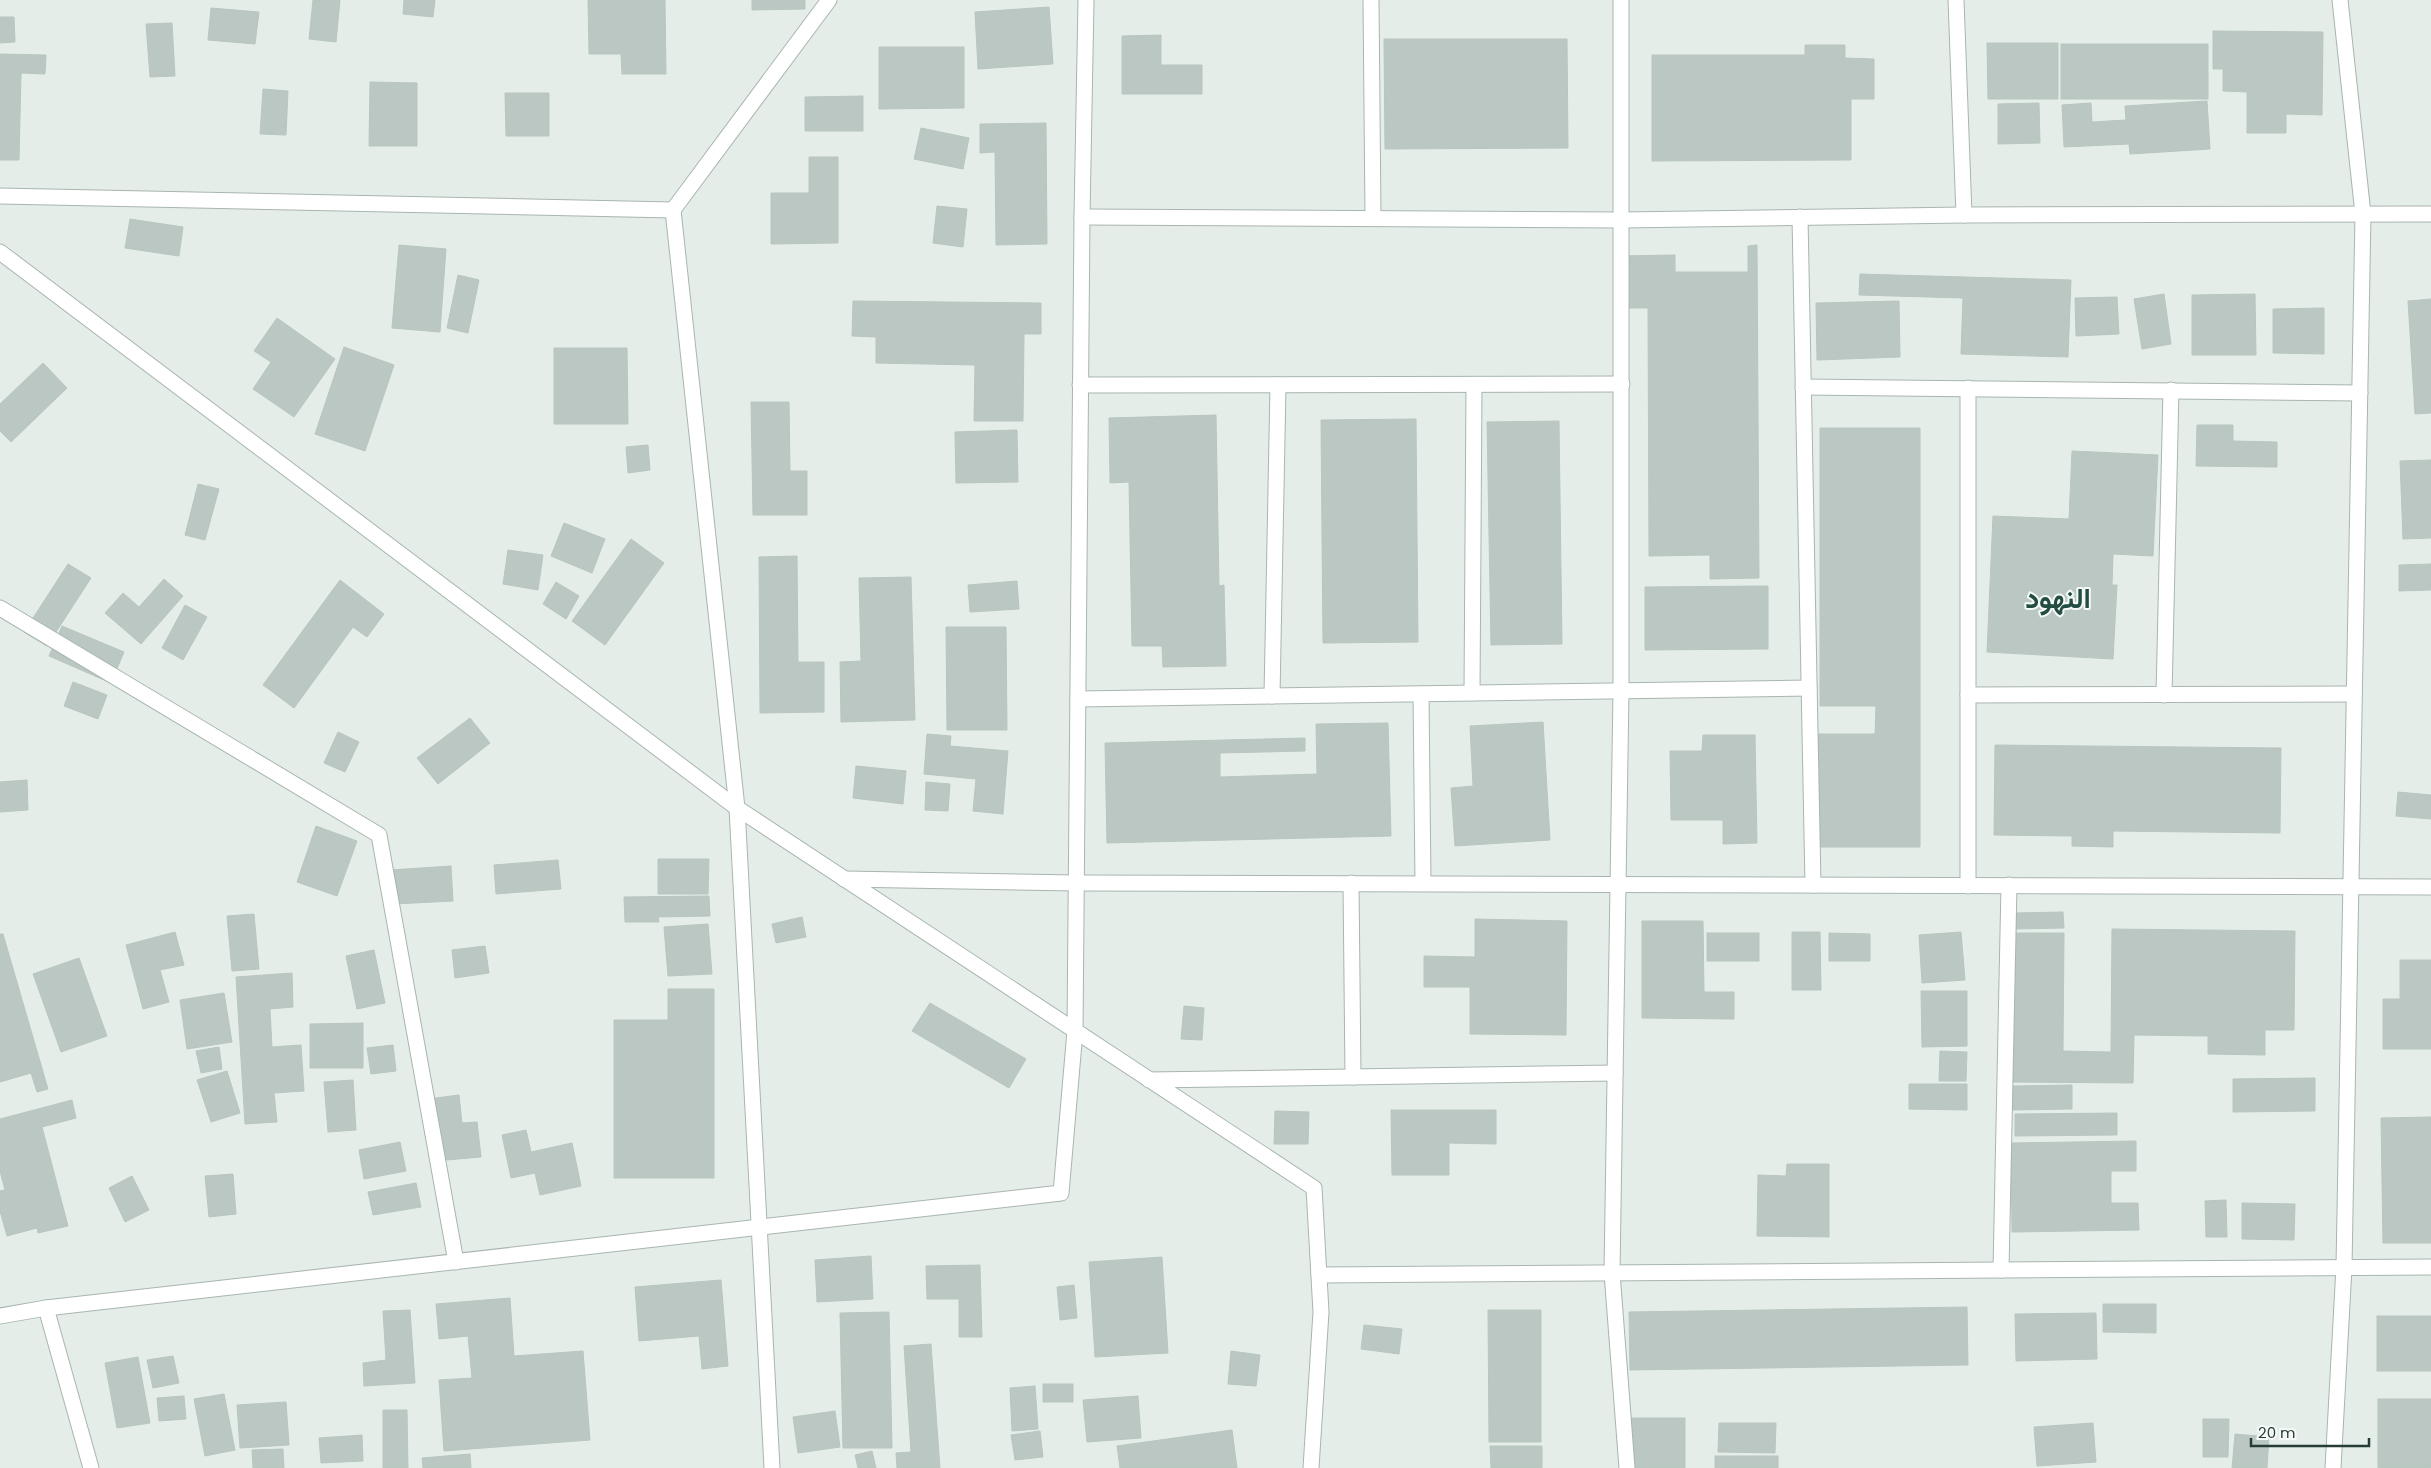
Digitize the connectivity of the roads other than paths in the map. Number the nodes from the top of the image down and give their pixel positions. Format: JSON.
{"nodes":[{"id":1,"x":829,"y":0,"type":"edge"},
{"id":2,"x":1086,"y":0,"type":"edge"},
{"id":3,"x":1371,"y":0,"type":"edge"},
{"id":4,"x":1622,"y":0,"type":"edge"},
{"id":5,"x":1956,"y":0,"type":"edge"},
{"id":6,"x":2340,"y":0,"type":"edge"},
{"id":7,"x":0,"y":196,"type":"edge"},
{"id":8,"x":674,"y":210,"type":"junction"},
{"id":9,"x":2363,"y":214,"type":"junction"},
{"id":10,"x":2431,"y":214,"type":"edge"},
{"id":11,"x":1964,"y":215,"type":"junction"},
{"id":12,"x":1082,"y":217,"type":"junction"},
{"id":13,"x":1373,"y":218,"type":"junction"},
{"id":14,"x":1800,"y":218,"type":"junction"},
{"id":15,"x":1622,"y":220,"type":"junction"},
{"id":16,"x":0,"y":252,"type":"edge"},
{"id":17,"x":1474,"y":384,"type":"junction"},
{"id":18,"x":1622,"y":384,"type":"junction"},
{"id":19,"x":1278,"y":385,"type":"junction"},
{"id":20,"x":1080,"y":386,"type":"junction"},
{"id":21,"x":1803,"y":386,"type":"junction"},
{"id":22,"x":1968,"y":388,"type":"junction"},
{"id":23,"x":2171,"y":390,"type":"junction"},
{"id":24,"x":2360,"y":393,"type":"junction"},
{"id":25,"x":0,"y":608,"type":"edge"},
{"id":26,"x":1809,"y":688,"type":"junction"},
{"id":27,"x":1621,"y":691,"type":"junction"},
{"id":28,"x":1472,"y":693,"type":"junction"},
{"id":29,"x":1421,"y":694,"type":"junction"},
{"id":30,"x":2354,"y":694,"type":"junction"},
{"id":31,"x":1968,"y":695,"type":"junction"},
{"id":32,"x":2164,"y":695,"type":"junction"},
{"id":33,"x":1272,"y":696,"type":"junction"},
{"id":34,"x":1078,"y":699,"type":"junction"},
{"id":35,"x":737,"y":808,"type":"junction"},
{"id":36,"x":844,"y":879,"type":"junction"},
{"id":37,"x":1077,"y":883,"type":"junction"},
{"id":38,"x":1351,"y":883,"type":"junction"},
{"id":39,"x":1423,"y":884,"type":"junction"},
{"id":40,"x":1618,"y":884,"type":"junction"},
{"id":41,"x":1813,"y":885,"type":"junction"},
{"id":42,"x":1968,"y":886,"type":"junction"},
{"id":43,"x":2009,"y":886,"type":"junction"},
{"id":44,"x":2350,"y":886,"type":"junction"},
{"id":45,"x":2431,"y":886,"type":"edge"},
{"id":46,"x":1075,"y":1031,"type":"junction"},
{"id":47,"x":1615,"y":1073,"type":"junction"},
{"id":48,"x":1353,"y":1077,"type":"junction"},
{"id":49,"x":1149,"y":1080,"type":"junction"},
{"id":50,"x":759,"y":1228,"type":"junction"},
{"id":51,"x":456,"y":1262,"type":"junction"},
{"id":52,"x":2344,"y":1267,"type":"junction"},
{"id":53,"x":2431,"y":1267,"type":"edge"},
{"id":54,"x":2000,"y":1270,"type":"junction"},
{"id":55,"x":1612,"y":1273,"type":"junction"},
{"id":56,"x":1319,"y":1275,"type":"junction"},
{"id":57,"x":46,"y":1308,"type":"junction"},
{"id":58,"x":0,"y":1316,"type":"edge"},
{"id":59,"x":91,"y":1468,"type":"edge"},
{"id":60,"x":772,"y":1468,"type":"edge"},
{"id":61,"x":1310,"y":1468,"type":"edge"},
{"id":62,"x":1627,"y":1468,"type":"edge"},
{"id":63,"x":2333,"y":1468,"type":"edge"}],
"edges":[{"from":1,"to":8,"type":"street"},
{"from":2,"to":12,"type":"street"},
{"from":3,"to":13,"type":"street"},
{"from":4,"to":15,"type":"street"},
{"from":5,"to":11,"type":"street"},
{"from":6,"to":9,"type":"street"},
{"from":7,"to":8,"type":"street"},
{"from":8,"to":35,"type":"street"},
{"from":9,"to":10,"type":"street"},
{"from":9,"to":11,"type":"street"},
{"from":9,"to":24,"type":"street"},
{"from":11,"to":14,"type":"street"},
{"from":12,"to":13,"type":"street"},
{"from":12,"to":20,"type":"street"},
{"from":13,"to":15,"type":"street"},
{"from":14,"to":15,"type":"street"},
{"from":14,"to":21,"type":"street"},
{"from":15,"to":18,"type":"street"},
{"from":16,"to":35,"type":"street"},
{"from":17,"to":18,"type":"street"},
{"from":17,"to":19,"type":"street"},
{"from":17,"to":28,"type":"street"},
{"from":18,"to":27,"type":"street"},
{"from":19,"to":20,"type":"street"},
{"from":19,"to":33,"type":"street"},
{"from":20,"to":34,"type":"street"},
{"from":21,"to":22,"type":"street"},
{"from":21,"to":26,"type":"street"},
{"from":22,"to":23,"type":"street"},
{"from":22,"to":31,"type":"street"},
{"from":23,"to":24,"type":"street"},
{"from":23,"to":32,"type":"street"},
{"from":24,"to":30,"type":"street"},
{"from":25,"to":51,"type":"street"},
{"from":26,"to":27,"type":"street"},
{"from":26,"to":41,"type":"street"},
{"from":27,"to":28,"type":"street"},
{"from":27,"to":40,"type":"street"},
{"from":28,"to":29,"type":"street"},
{"from":29,"to":33,"type":"street"},
{"from":29,"to":39,"type":"street"},
{"from":30,"to":32,"type":"street"},
{"from":30,"to":44,"type":"street"},
{"from":31,"to":32,"type":"street"},
{"from":31,"to":42,"type":"street"},
{"from":33,"to":34,"type":"street"},
{"from":34,"to":37,"type":"street"},
{"from":35,"to":36,"type":"street"},
{"from":35,"to":50,"type":"street"},
{"from":36,"to":37,"type":"street"},
{"from":36,"to":46,"type":"street"},
{"from":37,"to":38,"type":"street"},
{"from":37,"to":46,"type":"street"},
{"from":38,"to":39,"type":"street"},
{"from":38,"to":48,"type":"street"},
{"from":39,"to":40,"type":"street"},
{"from":40,"to":41,"type":"street"},
{"from":40,"to":47,"type":"street"},
{"from":41,"to":42,"type":"street"},
{"from":42,"to":43,"type":"street"},
{"from":43,"to":44,"type":"street"},
{"from":43,"to":54,"type":"street"},
{"from":44,"to":45,"type":"street"},
{"from":44,"to":52,"type":"street"},
{"from":46,"to":49,"type":"street"},
{"from":46,"to":50,"type":"street"},
{"from":47,"to":48,"type":"street"},
{"from":47,"to":55,"type":"street"},
{"from":48,"to":49,"type":"street"},
{"from":49,"to":56,"type":"street"},
{"from":50,"to":51,"type":"street"},
{"from":50,"to":60,"type":"street"},
{"from":51,"to":57,"type":"street"},
{"from":52,"to":53,"type":"street"},
{"from":52,"to":54,"type":"street"},
{"from":52,"to":63,"type":"street"},
{"from":54,"to":55,"type":"street"},
{"from":55,"to":56,"type":"street"},
{"from":55,"to":62,"type":"street"},
{"from":56,"to":61,"type":"street"},
{"from":57,"to":58,"type":"street"},
{"from":57,"to":59,"type":"street"}]}
